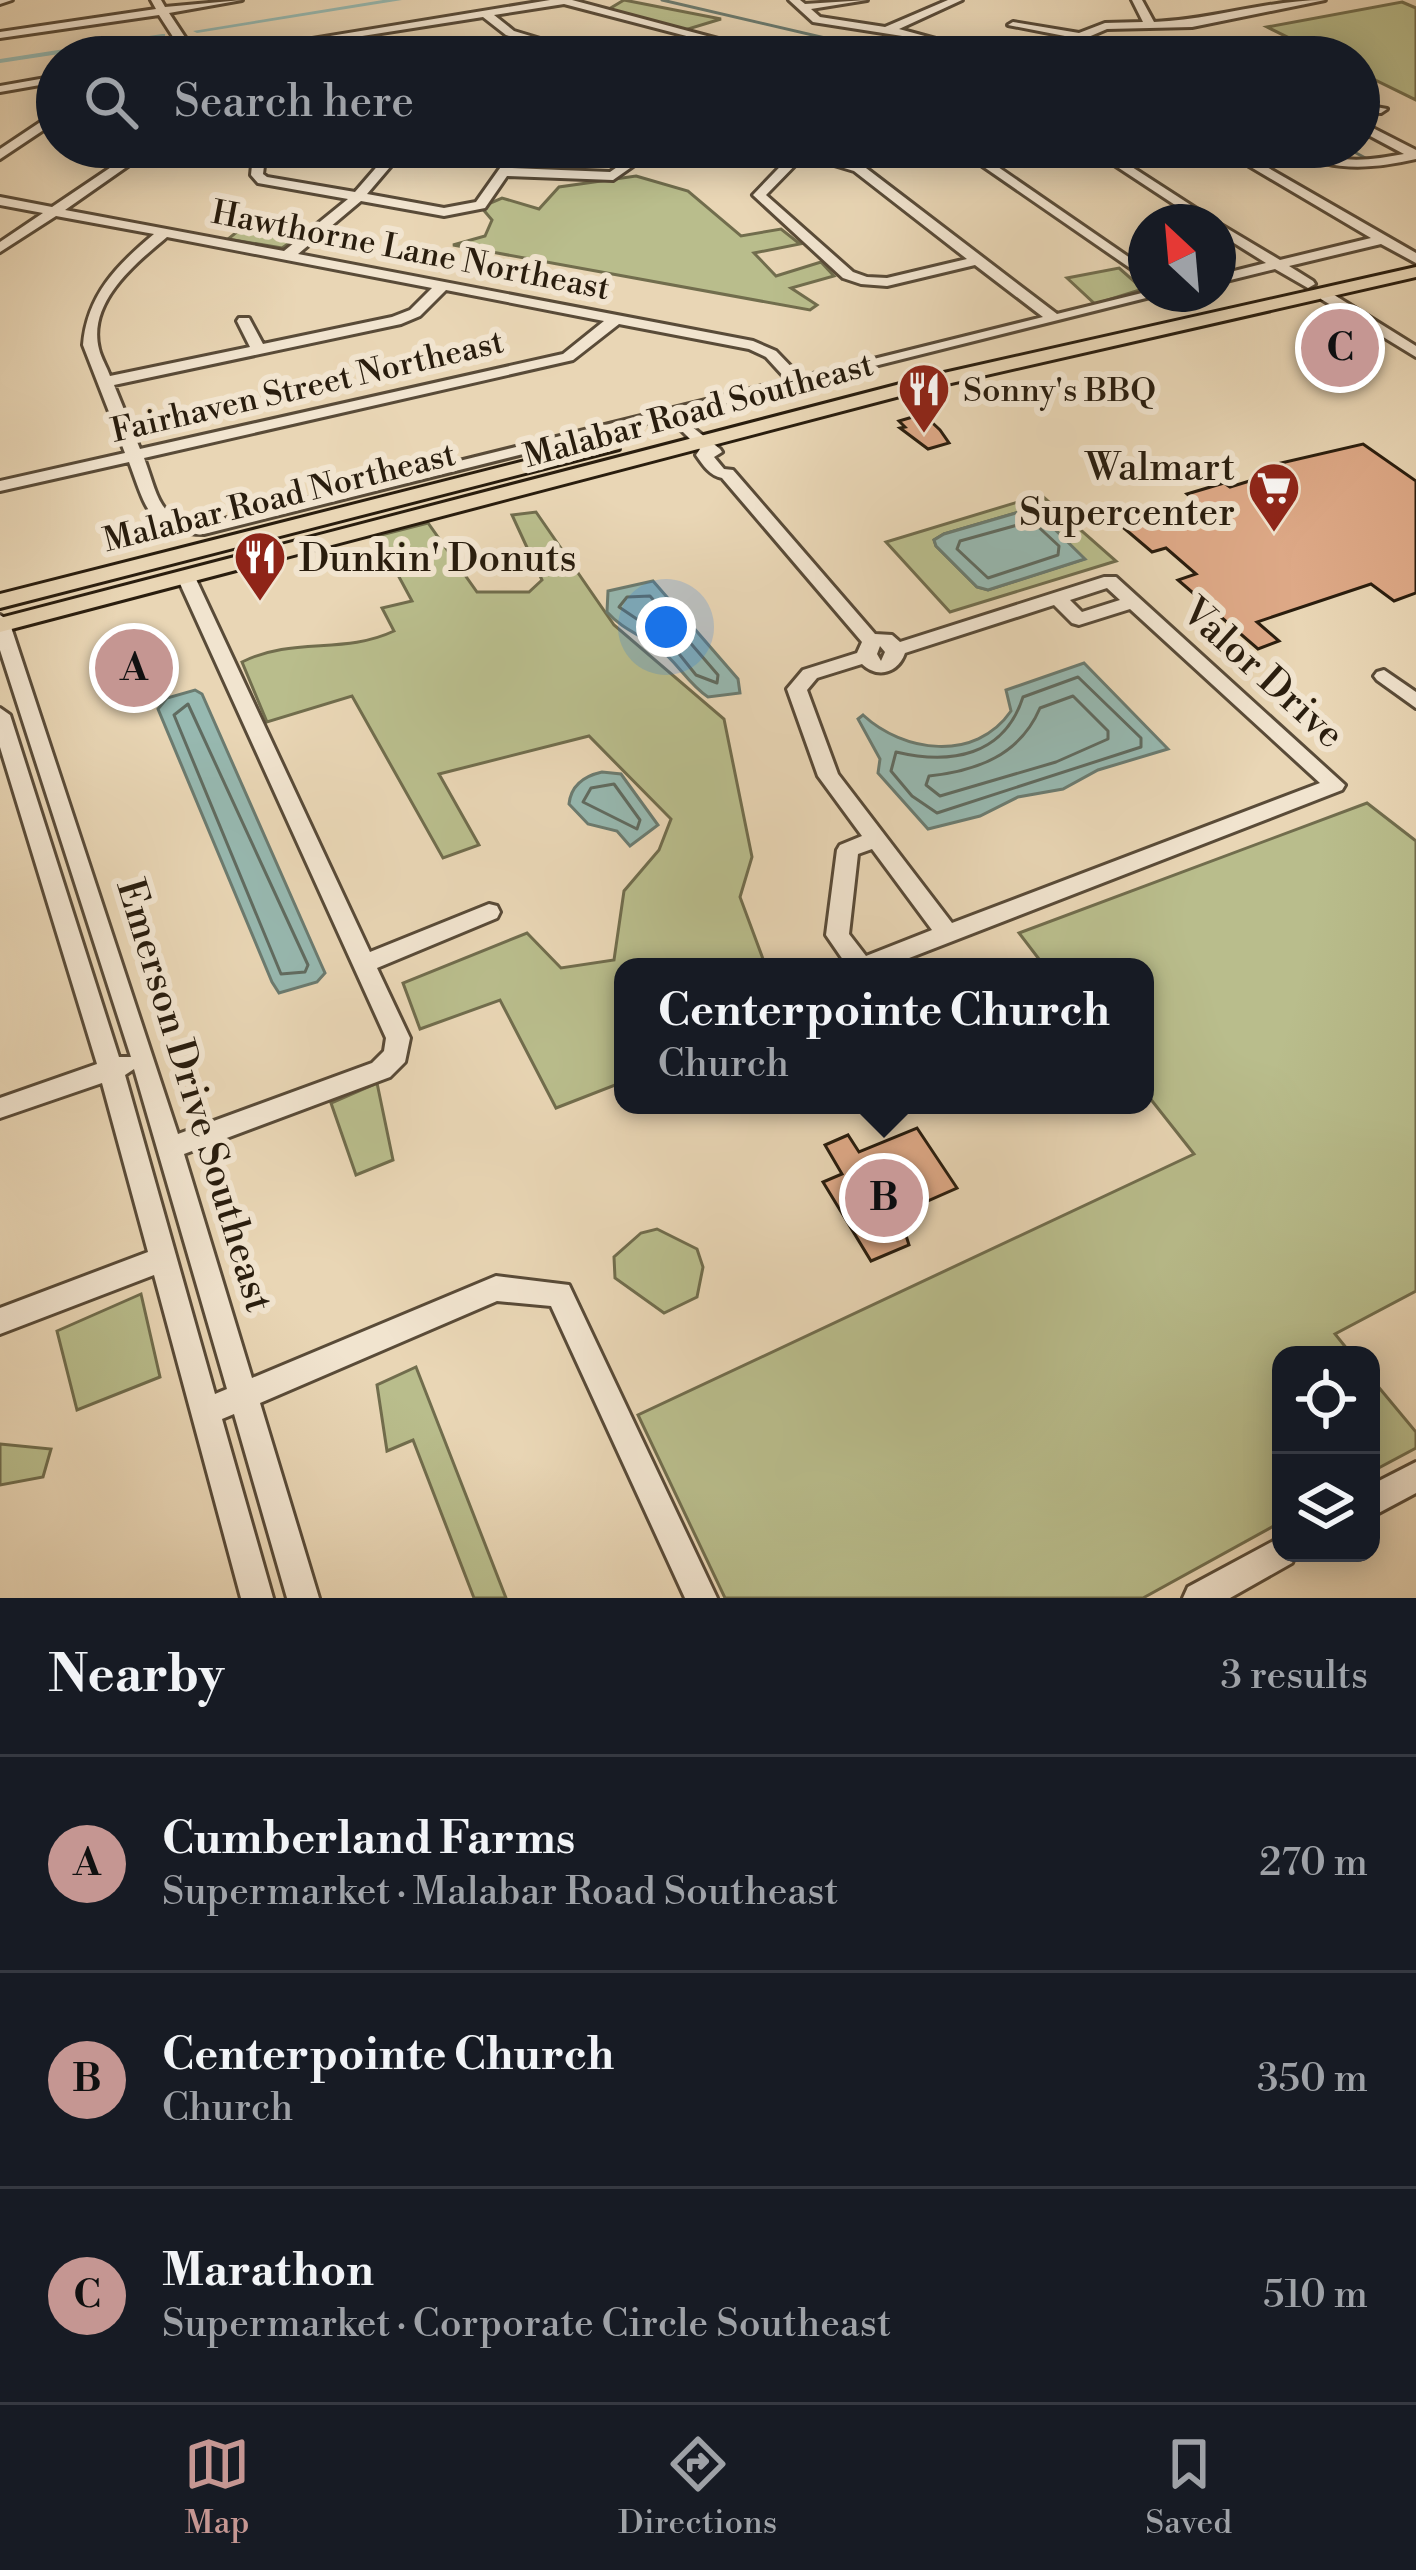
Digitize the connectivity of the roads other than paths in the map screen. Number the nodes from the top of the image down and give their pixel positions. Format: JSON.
{"nodes":[{"id":1,"x":237,"y":0,"type":"edge"},
{"id":2,"x":862,"y":0,"type":"edge"},
{"id":3,"x":957,"y":0,"type":"edge"},
{"id":4,"x":1137,"y":0,"type":"edge"},
{"id":5,"x":1215,"y":0,"type":"edge"},
{"id":6,"x":1320,"y":0,"type":"edge"},
{"id":7,"x":564,"y":1,"type":"edge"},
{"id":8,"x":800,"y":4,"type":"edge"},
{"id":9,"x":159,"y":5,"type":"edge"},
{"id":10,"x":483,"y":12,"type":"junction"},
{"id":11,"x":1243,"y":14,"type":"junction"},
{"id":12,"x":1134,"y":24,"type":"junction"},
{"id":13,"x":1167,"y":24,"type":"junction"},
{"id":14,"x":1012,"y":25,"type":"dead end"},
{"id":15,"x":1150,"y":25,"type":"junction"},
{"id":16,"x":885,"y":31,"type":"junction"},
{"id":17,"x":0,"y":35,"type":"edge"},
{"id":18,"x":1075,"y":35,"type":"joint"},
{"id":19,"x":179,"y":36,"type":"edge"},
{"id":20,"x":331,"y":36,"type":"edge"},
{"id":21,"x":520,"y":36,"type":"edge"},
{"id":22,"x":699,"y":36,"type":"edge"},
{"id":23,"x":906,"y":36,"type":"edge"},
{"id":24,"x":36,"y":83,"type":"edge"},
{"id":25,"x":0,"y":89,"type":"edge"},
{"id":26,"x":36,"y":130,"type":"edge"},
{"id":27,"x":1380,"y":136,"type":"edge"},
{"id":28,"x":0,"y":155,"type":"edge"},
{"id":29,"x":1416,"y":155,"type":"edge"},
{"id":30,"x":1380,"y":160,"type":"edge"},
{"id":31,"x":117,"y":168,"type":"edge"},
{"id":32,"x":258,"y":168,"type":"edge"},
{"id":33,"x":383,"y":168,"type":"edge"},
{"id":34,"x":507,"y":168,"type":"edge"},
{"id":35,"x":624,"y":168,"type":"edge"},
{"id":36,"x":784,"y":168,"type":"edge"},
{"id":37,"x":858,"y":168,"type":"edge"},
{"id":38,"x":991,"y":168,"type":"edge"},
{"id":39,"x":1126,"y":168,"type":"edge"},
{"id":40,"x":1259,"y":168,"type":"edge"},
{"id":41,"x":504,"y":172,"type":"junction"},
{"id":42,"x":358,"y":197,"type":"junction"},
{"id":43,"x":0,"y":201,"type":"edge"},
{"id":44,"x":1182,"y":204,"type":"edge"},
{"id":45,"x":50,"y":211,"type":"junction"},
{"id":46,"x":165,"y":232,"type":"junction"},
{"id":47,"x":1236,"y":238,"type":"edge"},
{"id":48,"x":1381,"y":239,"type":"junction"},
{"id":49,"x":0,"y":248,"type":"edge"},
{"id":50,"x":288,"y":255,"type":"junction"},
{"id":51,"x":979,"y":260,"type":"junction"},
{"id":52,"x":1416,"y":261,"type":"edge"},
{"id":53,"x":1128,"y":263,"type":"edge"},
{"id":54,"x":1278,"y":265,"type":"junction"},
{"id":55,"x":1416,"y":272,"type":"edge"},
{"id":56,"x":1236,"y":275,"type":"edge"},
{"id":57,"x":1308,"y":284,"type":"junction"},
{"id":58,"x":442,"y":286,"type":"junction"},
{"id":59,"x":1258,"y":296,"type":"junction"},
{"id":60,"x":1326,"y":296,"type":"junction"},
{"id":61,"x":1128,"y":301,"type":"edge"},
{"id":62,"x":1242,"y":315,"type":"junction"},
{"id":63,"x":616,"y":319,"type":"junction"},
{"id":64,"x":1054,"y":319,"type":"junction"},
{"id":65,"x":244,"y":321,"type":"dead end"},
{"id":66,"x":258,"y":349,"type":"junction"},
{"id":67,"x":1416,"y":352,"type":"edge"},
{"id":68,"x":105,"y":382,"type":"junction"},
{"id":69,"x":797,"y":382,"type":"junction"},
{"id":70,"x":698,"y":440,"type":"junction"},
{"id":71,"x":134,"y":454,"type":"junction"},
{"id":72,"x":496,"y":485,"type":"junction"},
{"id":73,"x":0,"y":486,"type":"edge"},
{"id":74,"x":186,"y":577,"type":"junction"},
{"id":75,"x":1,"y":618,"type":"edge"},
{"id":76,"x":868,"y":650,"type":"junction"},
{"id":77,"x":1384,"y":676,"type":"dead end"},
{"id":78,"x":1416,"y":702,"type":"edge"},
{"id":79,"x":0,"y":715,"type":"edge"},
{"id":80,"x":876,"y":839,"type":"junction"},
{"id":81,"x":490,"y":911,"type":"dead end"},
{"id":82,"x":947,"y":933,"type":"junction"},
{"id":83,"x":854,"y":958,"type":"edge"},
{"id":84,"x":884,"y":958,"type":"edge"},
{"id":85,"x":364,"y":964,"type":"junction"},
{"id":86,"x":143,"y":1058,"type":"junction"},
{"id":87,"x":111,"y":1070,"type":"junction"},
{"id":88,"x":0,"y":1108,"type":"edge"},
{"id":89,"x":171,"y":1148,"type":"junction"},
{"id":90,"x":165,"y":1258,"type":"junction"},
{"id":91,"x":0,"y":1321,"type":"edge"},
{"id":92,"x":245,"y":1394,"type":"junction"},
{"id":93,"x":208,"y":1412,"type":"junction"},
{"id":94,"x":1416,"y":1477,"type":"edge"},
{"id":95,"x":1380,"y":1497,"type":"edge"},
{"id":96,"x":1272,"y":1557,"type":"edge"},
{"id":97,"x":257,"y":1598,"type":"edge"},
{"id":98,"x":303,"y":1598,"type":"edge"},
{"id":99,"x":701,"y":1598,"type":"edge"},
{"id":100,"x":1199,"y":1598,"type":"edge"}],
"edges":[{"from":1,"to":9,"type":"street"},
{"from":2,"to":8,"type":"street"},
{"from":3,"to":16,"type":"street"},
{"from":4,"to":15,"type":"street"},
{"from":5,"to":11,"type":"street"},
{"from":6,"to":11,"type":"street"},
{"from":7,"to":10,"type":"street"},
{"from":7,"to":22,"type":"street"},
{"from":8,"to":16,"type":"street"},
{"from":9,"to":17,"type":"street"},
{"from":9,"to":19,"type":"street"},
{"from":10,"to":20,"type":"street"},
{"from":10,"to":21,"type":"street"},
{"from":11,"to":13,"type":"street"},
{"from":12,"to":13,"type":"street"},
{"from":12,"to":15,"type":"street"},
{"from":12,"to":18,"type":"street"},
{"from":13,"to":15,"type":"street"},
{"from":14,"to":18,"type":"street"},
{"from":16,"to":23,"type":"street"},
{"from":24,"to":25,"type":"street"},
{"from":26,"to":28,"type":"street"},
{"from":27,"to":29,"type":"street"},
{"from":29,"to":30,"type":"street"},
{"from":31,"to":45,"type":"street"},
{"from":32,"to":42,"type":"street"},
{"from":33,"to":42,"type":"street"},
{"from":34,"to":41,"type":"street"},
{"from":35,"to":41,"type":"street"},
{"from":36,"to":51,"type":"street"},
{"from":37,"to":51,"type":"street"},
{"from":38,"to":53,"type":"street"},
{"from":39,"to":44,"type":"street"},
{"from":40,"to":48,"type":"street"},
{"from":41,"to":42,"type":"street"},
{"from":42,"to":50,"type":"street"},
{"from":43,"to":45,"type":"street","name":"Hawthorne Lane Northeast"},
{"from":45,"to":46,"type":"street","name":"Hawthorne Lane Northeast"},
{"from":45,"to":49,"type":"street"},
{"from":46,"to":50,"type":"street","name":"Hawthorne Lane Northeast"},
{"from":46,"to":68,"type":"street"},
{"from":47,"to":54,"type":"street"},
{"from":48,"to":52,"type":"street"},
{"from":48,"to":54,"type":"street"},
{"from":50,"to":58,"type":"street","name":"Hawthorne Lane Northeast"},
{"from":51,"to":64,"type":"street"},
{"from":52,"to":57,"type":"main road","name":"Malabar Road Northeast"},
{"from":54,"to":56,"type":"street"},
{"from":54,"to":57,"type":"street"},
{"from":55,"to":60,"type":"main road","name":"Malabar Road Southeast"},
{"from":57,"to":59,"type":"main road","name":"Malabar Road Northeast"},
{"from":58,"to":63,"type":"street","name":"Hawthorne Lane Northeast"},
{"from":58,"to":66,"type":"street"},
{"from":59,"to":62,"type":"main road"},
{"from":59,"to":70,"type":"main road","name":"Malabar Road Northeast"},
{"from":60,"to":62,"type":"main road","name":"Malabar Road Southeast"},
{"from":60,"to":67,"type":"street"},
{"from":61,"to":64,"type":"street"},
{"from":62,"to":70,"type":"main road","name":"Malabar Road Southeast"},
{"from":63,"to":69,"type":"street","name":"Hawthorne Lane Northeast"},
{"from":63,"to":71,"type":"street","name":"Fairhaven Street Northeast"},
{"from":64,"to":69,"type":"street"},
{"from":65,"to":66,"type":"street"},
{"from":66,"to":68,"type":"street"},
{"from":68,"to":71,"type":"street"},
{"from":69,"to":71,"type":"street"},
{"from":70,"to":72,"type":"main road","name":"Malabar Road Northeast"},
{"from":70,"to":76,"type":"street"},
{"from":71,"to":73,"type":"street","name":"Fairhaven Street Northeast"},
{"from":72,"to":74,"type":"main road","name":"Malabar Road Southeast"},
{"from":72,"to":75,"type":"main road","name":"Malabar Road Northeast"},
{"from":74,"to":75,"type":"main road","name":"Malabar Road Southeast"},
{"from":74,"to":85,"type":"street"},
{"from":75,"to":86,"type":"street","name":"Emerson Drive Southeast"},
{"from":76,"to":80,"type":"street"},
{"from":76,"to":82,"type":"street","name":"Valor Drive"},
{"from":77,"to":78,"type":"street"},
{"from":79,"to":87,"type":"street","name":"Emerson Drive Southeast"},
{"from":80,"to":82,"type":"street"},
{"from":80,"to":83,"type":"street","name":"Valor Drive"},
{"from":81,"to":85,"type":"street"},
{"from":82,"to":84,"type":"street","name":"Valor Drive"},
{"from":85,"to":89,"type":"street"},
{"from":86,"to":87,"type":"street"},
{"from":86,"to":89,"type":"street","name":"Emerson Drive Southeast"},
{"from":87,"to":88,"type":"street"},
{"from":87,"to":90,"type":"street","name":"Emerson Drive Southeast"},
{"from":89,"to":92,"type":"street","name":"Emerson Drive Southeast"},
{"from":90,"to":91,"type":"street"},
{"from":90,"to":93,"type":"street","name":"Emerson Drive Southeast"},
{"from":92,"to":93,"type":"street"},
{"from":92,"to":98,"type":"street","name":"Emerson Drive Southeast"},
{"from":92,"to":99,"type":"street"},
{"from":93,"to":97,"type":"street","name":"Emerson Drive Southeast"},
{"from":94,"to":95,"type":"street"},
{"from":96,"to":100,"type":"street"}]}
